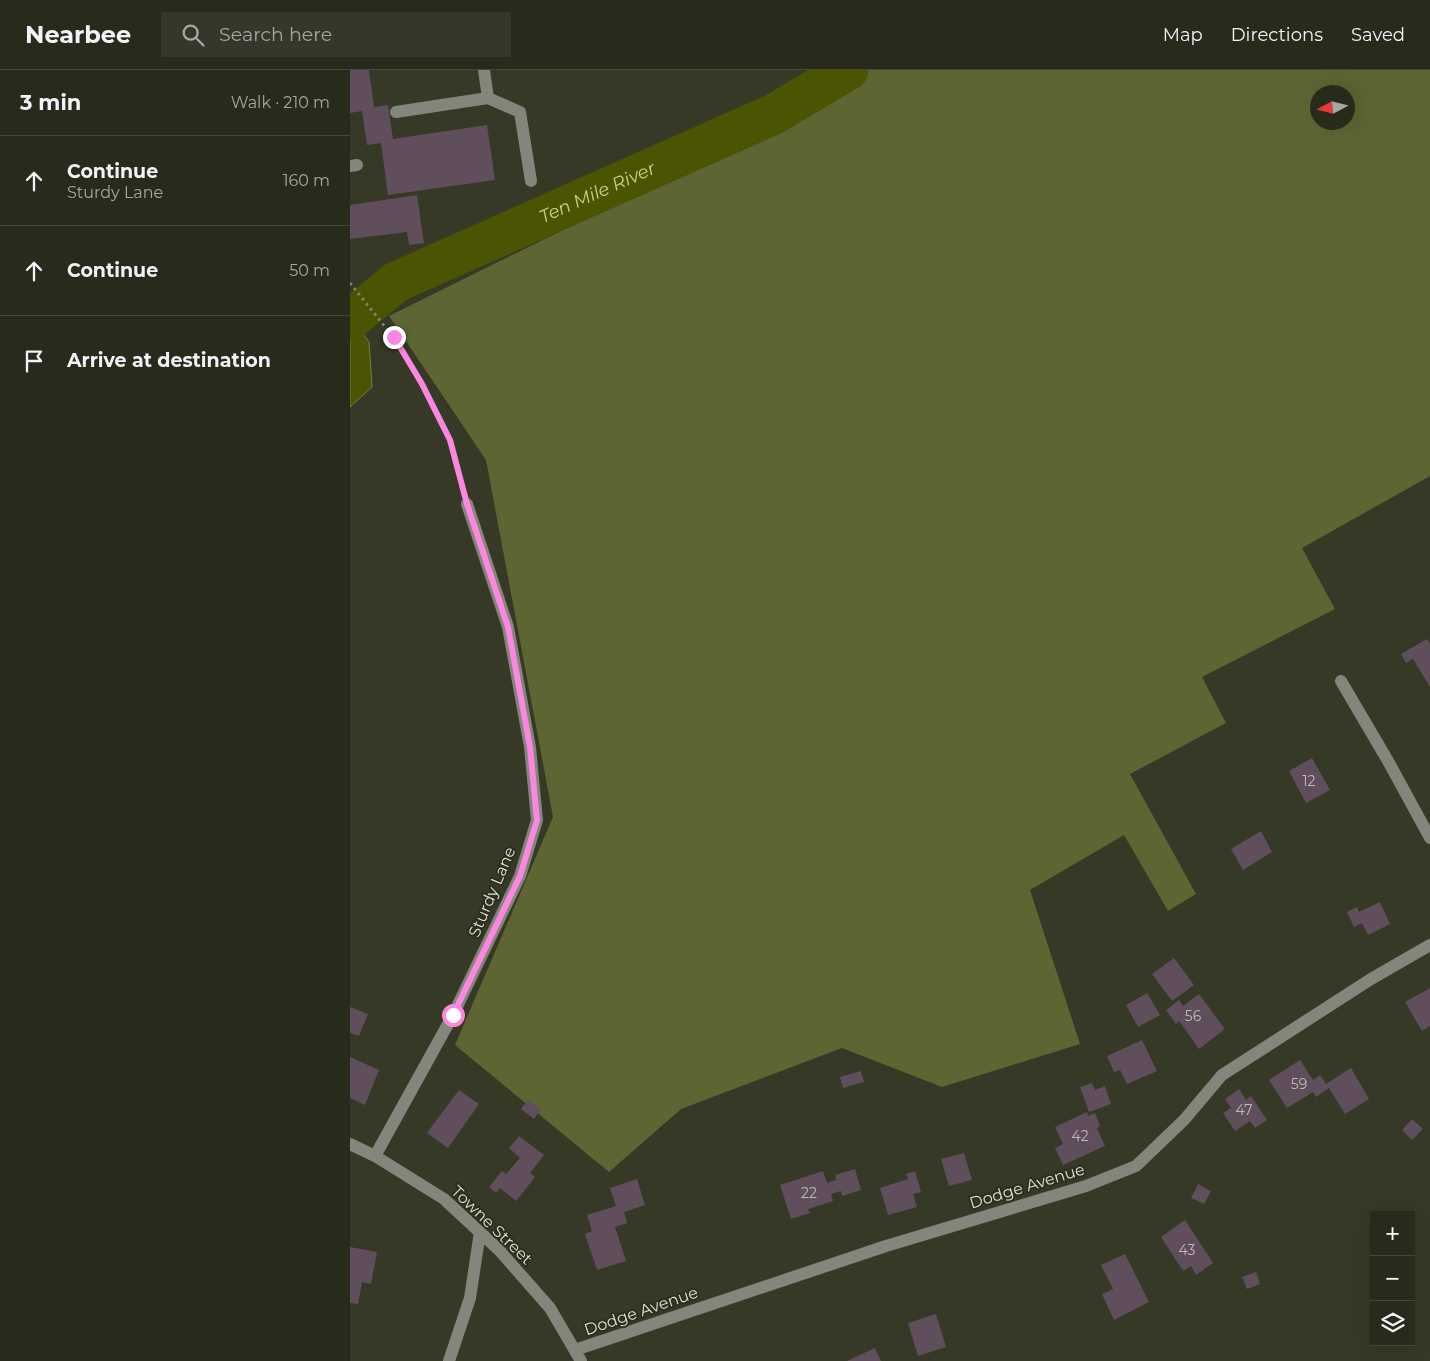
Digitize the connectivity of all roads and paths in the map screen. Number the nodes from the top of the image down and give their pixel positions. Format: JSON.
{"nodes":[{"id":1,"x":484,"y":70,"type":"edge"},
{"id":2,"x":488,"y":98,"type":"junction"},
{"id":3,"x":396,"y":112,"type":"dead end"},
{"id":4,"x":531,"y":181,"type":"dead end"},
{"id":5,"x":350,"y":283,"type":"edge"},
{"id":6,"x":467,"y":504,"type":"joint"},
{"id":7,"x":1341,"y":681,"type":"dead end"},
{"id":8,"x":1430,"y":838,"type":"edge"},
{"id":9,"x":1430,"y":945,"type":"edge"},
{"id":10,"x":350,"y":1144,"type":"edge"},
{"id":11,"x":375,"y":1156,"type":"junction"},
{"id":12,"x":480,"y":1232,"type":"junction"},
{"id":13,"x":578,"y":1356,"type":"edge"},
{"id":14,"x":449,"y":1361,"type":"edge"}],
"edges":[{"from":1,"to":2,"type":"street"},
{"from":2,"to":3,"type":"street"},
{"from":2,"to":4,"type":"street"},
{"from":5,"to":6,"type":"path"},
{"from":6,"to":11,"type":"street","name":"Sturdy Lane"},
{"from":7,"to":8,"type":"street"},
{"from":9,"to":13,"type":"street","name":"Dodge Avenue"},
{"from":10,"to":11,"type":"street","name":"Towne Street"},
{"from":11,"to":12,"type":"street","name":"Towne Street"},
{"from":12,"to":13,"type":"street","name":"Towne Street"},
{"from":12,"to":14,"type":"street"}]}
